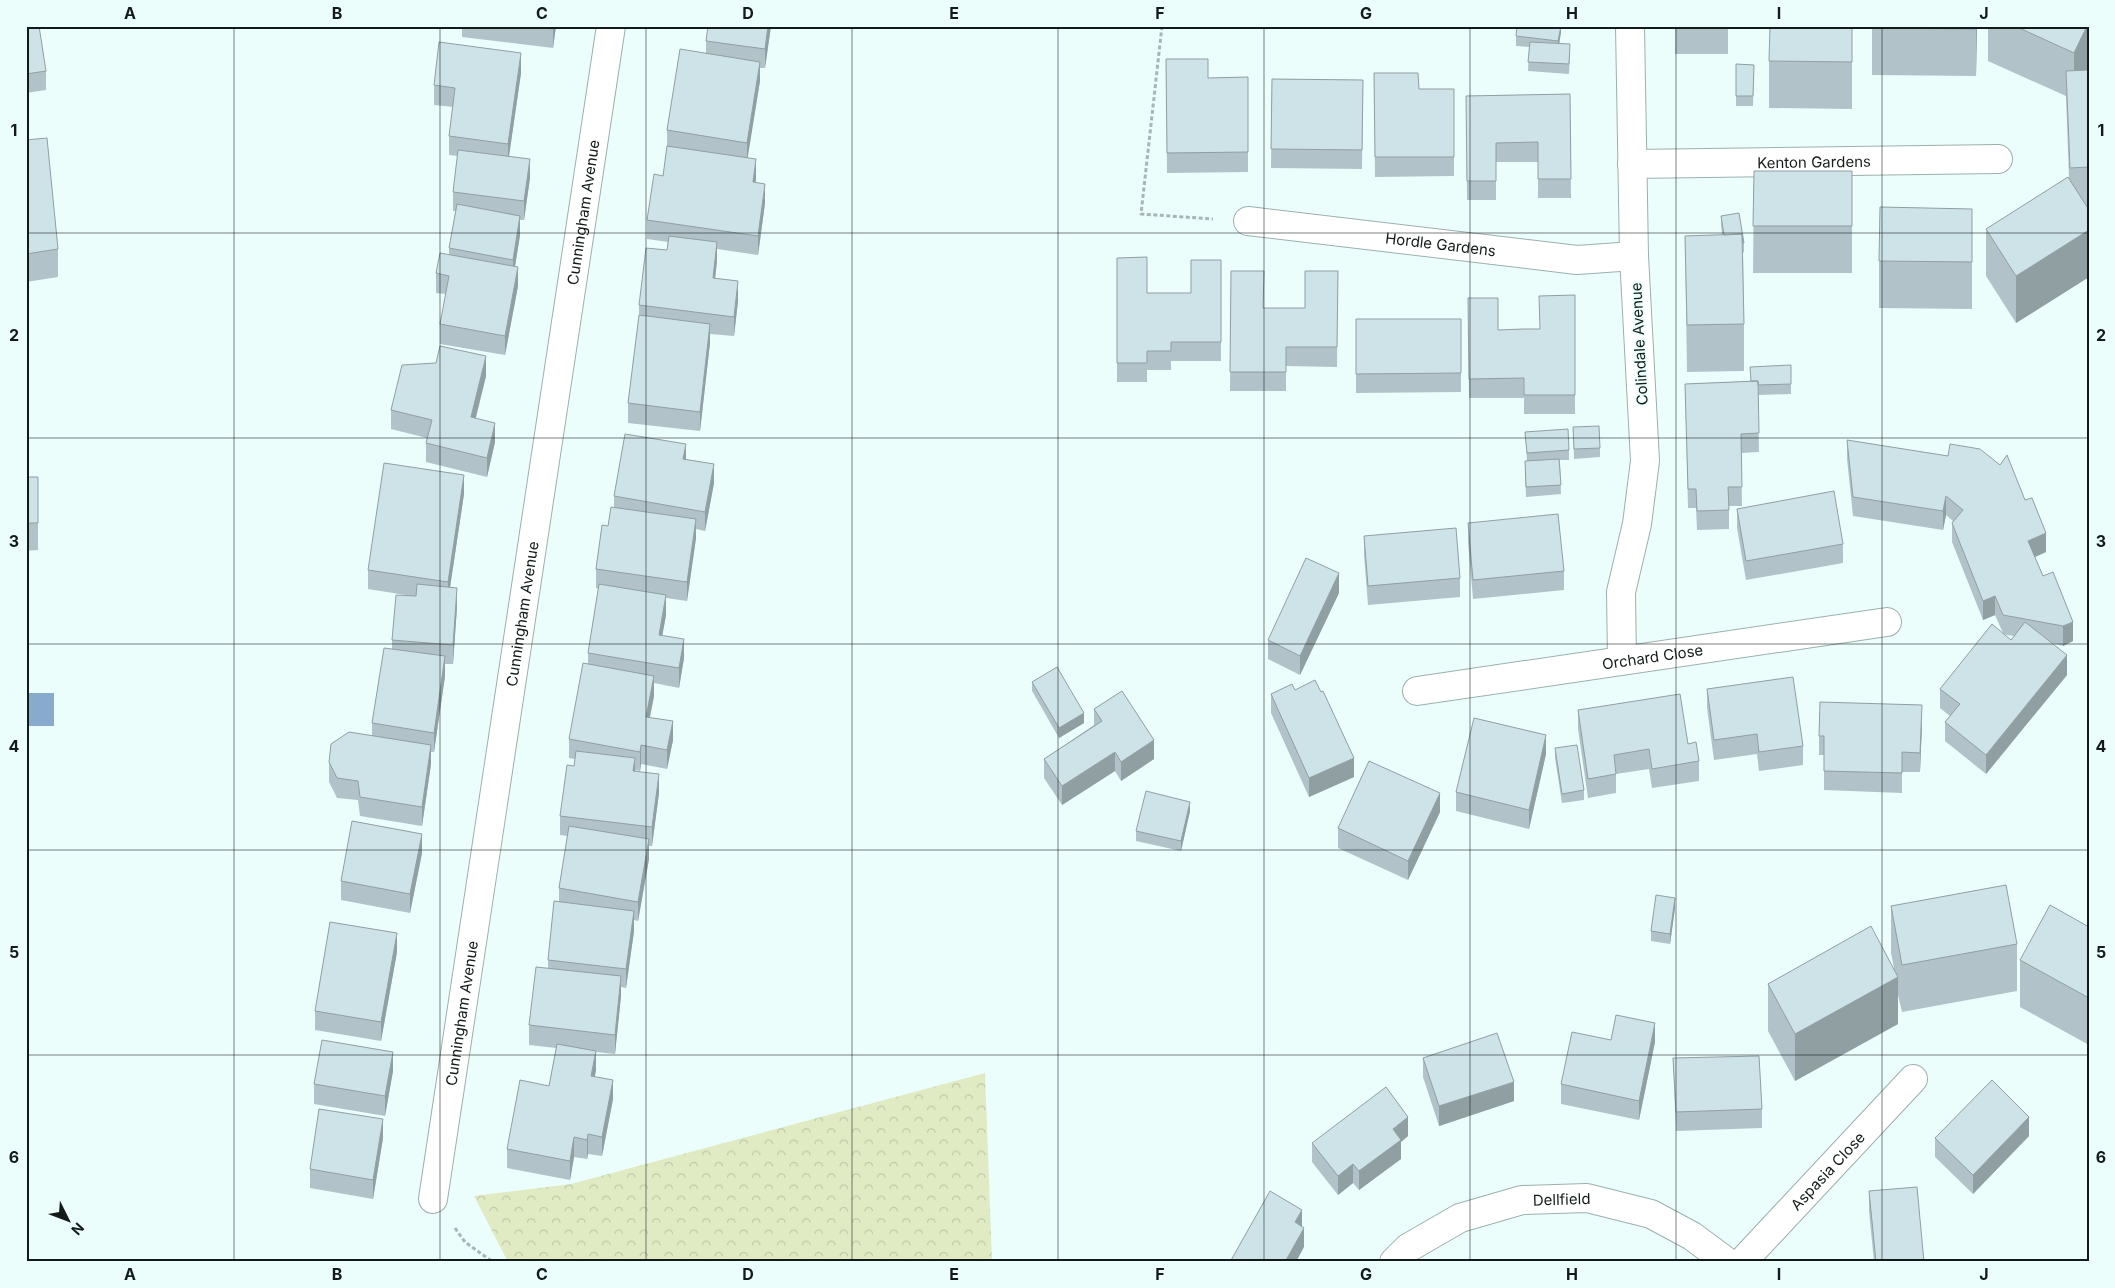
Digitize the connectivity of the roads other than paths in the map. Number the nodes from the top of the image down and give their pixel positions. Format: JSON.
{"nodes":[{"id":1,"x":610,"y":26,"type":"edge"},
{"id":2,"x":1630,"y":26,"type":"edge"},
{"id":3,"x":1998,"y":159,"type":"dead end"},
{"id":4,"x":1632,"y":164,"type":"junction"},
{"id":5,"x":1248,"y":221,"type":"road end"},
{"id":6,"x":1634,"y":256,"type":"junction"},
{"id":7,"x":1887,"y":622,"type":"dead end"},
{"id":8,"x":1622,"y":660,"type":"junction"},
{"id":9,"x":1417,"y":690,"type":"dead end"},
{"id":10,"x":1913,"y":1079,"type":"dead end"},
{"id":11,"x":433,"y":1199,"type":"road end"},
{"id":12,"x":1394,"y":1262,"type":"edge"},
{"id":13,"x":1727,"y":1262,"type":"edge"},
{"id":14,"x":1742,"y":1262,"type":"edge"}],
"edges":[{"from":1,"to":11,"type":"street","name":"Cunningham Avenue"},
{"from":2,"to":4,"type":"street","name":"Colindale Avenue"},
{"from":3,"to":4,"type":"street","name":"Kenton Gardens"},
{"from":4,"to":6,"type":"street","name":"Colindale Avenue"},
{"from":5,"to":6,"type":"street","name":"Hordle Gardens"},
{"from":6,"to":8,"type":"street","name":"Colindale Avenue"},
{"from":7,"to":8,"type":"street","name":"Orchard Close"},
{"from":8,"to":9,"type":"street","name":"Orchard Close"},
{"from":10,"to":14,"type":"street","name":"Aspasia Close"},
{"from":12,"to":13,"type":"street","name":"Dellfield"}]}
